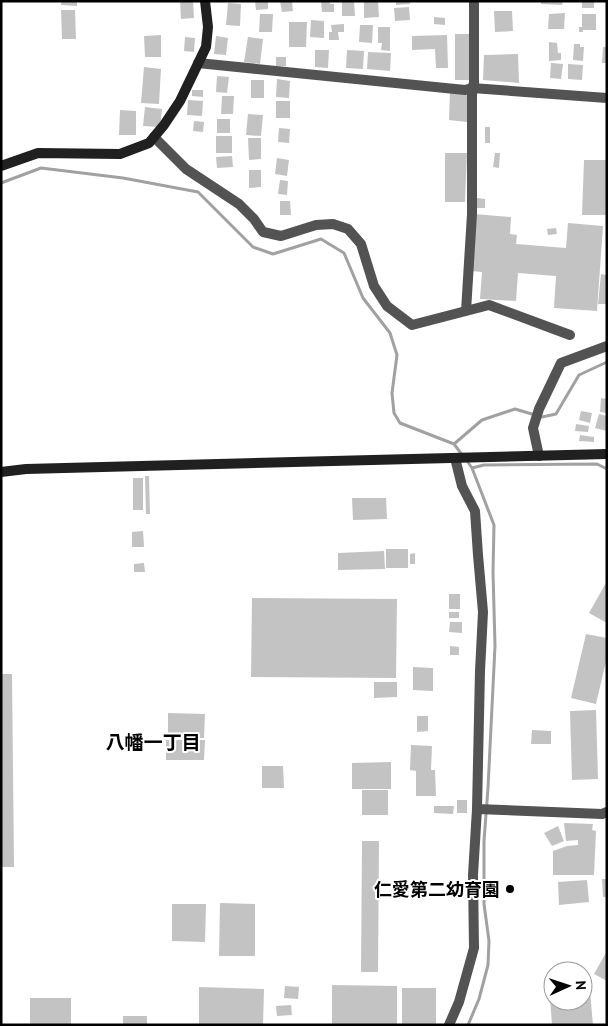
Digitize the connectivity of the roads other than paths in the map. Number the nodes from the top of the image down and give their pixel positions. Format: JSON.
{"nodes":[{"id":1,"x":205,"y":1,"type":"edge"},
{"id":2,"x":474,"y":1,"type":"edge"},
{"id":3,"x":198,"y":64,"type":"junction"},
{"id":4,"x":472,"y":88,"type":"junction"},
{"id":5,"x":607,"y":98,"type":"edge"},
{"id":6,"x":154,"y":137,"type":"junction"},
{"id":7,"x":1,"y":166,"type":"edge"},
{"id":8,"x":466,"y":311,"type":"junction"},
{"id":9,"x":570,"y":334,"type":"dead end"},
{"id":10,"x":607,"y":346,"type":"edge"},
{"id":11,"x":607,"y":454,"type":"edge"},
{"id":12,"x":539,"y":456,"type":"junction"},
{"id":13,"x":455,"y":458,"type":"junction"},
{"id":14,"x":1,"y":472,"type":"edge"},
{"id":15,"x":477,"y":808,"type":"junction"},
{"id":16,"x":607,"y":812,"type":"edge"},
{"id":17,"x":449,"y":1025,"type":"edge"}],
"edges":[{"from":1,"to":3,"type":"street"},
{"from":2,"to":4,"type":"street"},
{"from":3,"to":4,"type":"street"},
{"from":3,"to":6,"type":"street"},
{"from":4,"to":5,"type":"street"},
{"from":4,"to":8,"type":"street"},
{"from":6,"to":7,"type":"street"},
{"from":6,"to":8,"type":"street"},
{"from":8,"to":9,"type":"street"},
{"from":10,"to":12,"type":"street"},
{"from":11,"to":12,"type":"street"},
{"from":12,"to":13,"type":"street"},
{"from":13,"to":14,"type":"street"},
{"from":13,"to":15,"type":"street"},
{"from":15,"to":16,"type":"street"},
{"from":15,"to":17,"type":"street"}]}
